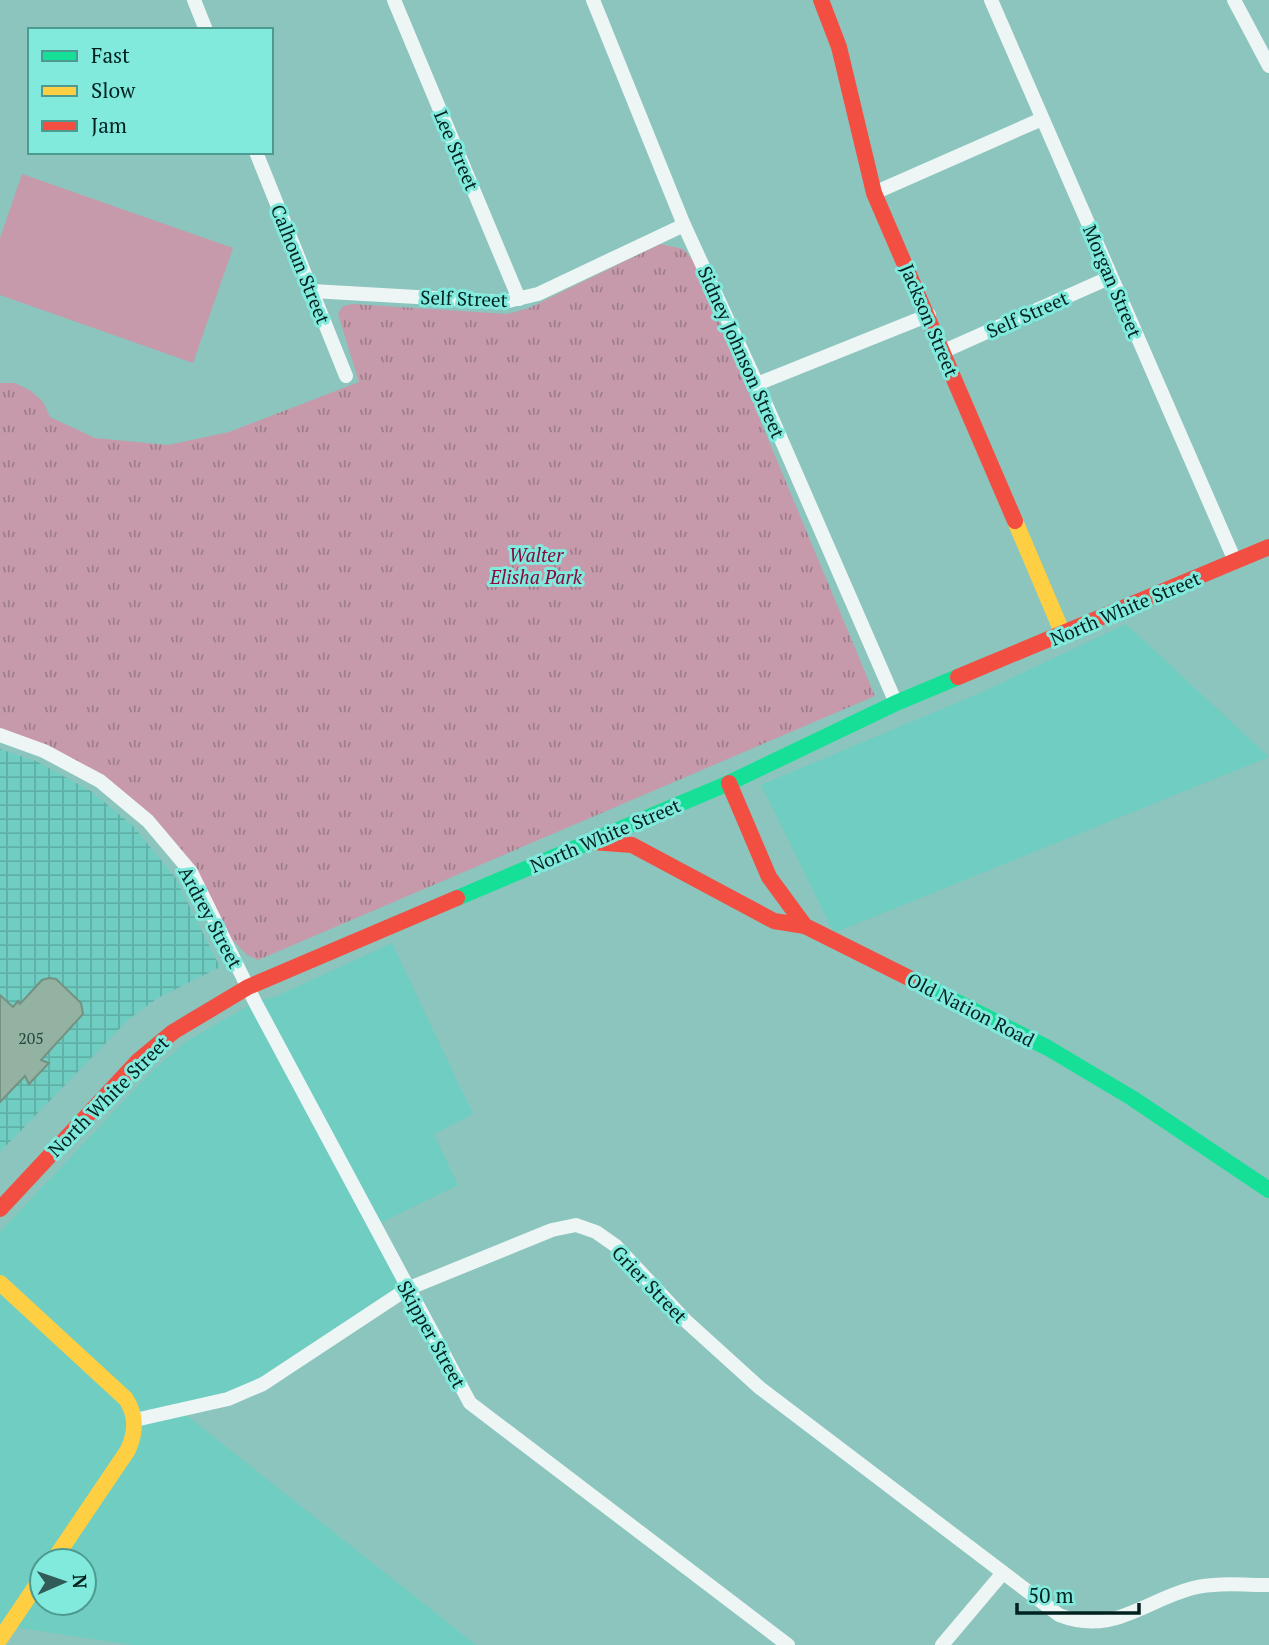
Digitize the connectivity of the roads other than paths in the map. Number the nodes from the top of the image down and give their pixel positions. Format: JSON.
{"nodes":[{"id":1,"x":194,"y":0,"type":"edge"},
{"id":2,"x":394,"y":0,"type":"edge"},
{"id":3,"x":593,"y":0,"type":"edge"},
{"id":4,"x":821,"y":0,"type":"edge"},
{"id":5,"x":991,"y":0,"type":"edge"},
{"id":6,"x":1234,"y":0,"type":"edge"},
{"id":7,"x":205,"y":28,"type":"edge"},
{"id":8,"x":1269,"y":66,"type":"edge"},
{"id":9,"x":1042,"y":119,"type":"junction"},
{"id":10,"x":257,"y":154,"type":"edge"},
{"id":11,"x":874,"y":193,"type":"junction"},
{"id":12,"x":684,"y":225,"type":"junction"},
{"id":13,"x":1111,"y":277,"type":"junction"},
{"id":14,"x":312,"y":291,"type":"junction"},
{"id":15,"x":519,"y":299,"type":"junction"},
{"id":16,"x":929,"y":316,"type":"junction"},
{"id":17,"x":944,"y":351,"type":"junction"},
{"id":18,"x":346,"y":376,"type":"dead end"},
{"id":19,"x":757,"y":384,"type":"junction"},
{"id":20,"x":1269,"y":547,"type":"edge"},
{"id":21,"x":1235,"y":561,"type":"junction"},
{"id":22,"x":1063,"y":634,"type":"junction"},
{"id":23,"x":896,"y":703,"type":"junction"},
{"id":24,"x":0,"y":735,"type":"edge"},
{"id":25,"x":729,"y":783,"type":"junction"},
{"id":26,"x":588,"y":842,"type":"junction"},
{"id":27,"x":805,"y":926,"type":"junction"},
{"id":28,"x":248,"y":987,"type":"junction"},
{"id":29,"x":1269,"y":1190,"type":"edge"},
{"id":30,"x":0,"y":1209,"type":"edge"},
{"id":31,"x":0,"y":1283,"type":"edge"},
{"id":32,"x":407,"y":1289,"type":"junction"},
{"id":33,"x":135,"y":1420,"type":"junction"},
{"id":34,"x":62,"y":1547,"type":"edge"},
{"id":35,"x":1002,"y":1574,"type":"junction"},
{"id":36,"x":1269,"y":1585,"type":"edge"},
{"id":37,"x":28,"y":1598,"type":"edge"},
{"id":38,"x":2,"y":1636,"type":"edge"},
{"id":39,"x":788,"y":1645,"type":"edge"},
{"id":40,"x":942,"y":1645,"type":"edge"}],
"edges":[{"from":1,"to":7,"type":"street"},
{"from":2,"to":15,"type":"street","name":"Lee Street"},
{"from":3,"to":12,"type":"street","name":"Sidney Johnson Street"},
{"from":4,"to":11,"type":"main road","name":"Jackson Street"},
{"from":5,"to":9,"type":"street","name":"Morgan Street"},
{"from":6,"to":8,"type":"street"},
{"from":9,"to":11,"type":"street"},
{"from":9,"to":13,"type":"street","name":"Morgan Street"},
{"from":10,"to":14,"type":"street","name":"Calhoun Street"},
{"from":11,"to":16,"type":"main road","name":"Jackson Street"},
{"from":12,"to":15,"type":"street","name":"Self Street"},
{"from":12,"to":19,"type":"street","name":"Sidney Johnson Street"},
{"from":13,"to":17,"type":"street","name":"Self Street"},
{"from":13,"to":21,"type":"street","name":"Morgan Street"},
{"from":14,"to":15,"type":"street","name":"Self Street"},
{"from":14,"to":18,"type":"street","name":"Calhoun Street"},
{"from":16,"to":17,"type":"main road","name":"Jackson Street"},
{"from":16,"to":19,"type":"street"},
{"from":17,"to":22,"type":"main road","name":"Jackson Street"},
{"from":19,"to":23,"type":"street","name":"Sidney Johnson Street"},
{"from":20,"to":21,"type":"main road","name":"North White Street"},
{"from":21,"to":22,"type":"main road","name":"North White Street"},
{"from":22,"to":23,"type":"main road","name":"North White Street"},
{"from":23,"to":25,"type":"main road","name":"North White Street"},
{"from":24,"to":28,"type":"street","name":"Ardrey Street"},
{"from":25,"to":26,"type":"main road","name":"North White Street"},
{"from":25,"to":27,"type":"main road","name":"Old Nation Road"},
{"from":26,"to":27,"type":"main road"},
{"from":26,"to":28,"type":"main road","name":"North White Street"},
{"from":27,"to":29,"type":"main road","name":"Old Nation Road"},
{"from":28,"to":30,"type":"main road","name":"North White Street"},
{"from":28,"to":32,"type":"street","name":"Skipper Street"},
{"from":31,"to":33,"type":"main road"},
{"from":32,"to":33,"type":"street","name":"Grier Street"},
{"from":32,"to":35,"type":"street","name":"Grier Street"},
{"from":32,"to":39,"type":"street","name":"Skipper Street"},
{"from":33,"to":34,"type":"main road"},
{"from":35,"to":36,"type":"street","name":"Grier Street"},
{"from":35,"to":40,"type":"street"},
{"from":37,"to":38,"type":"main road"}]}
